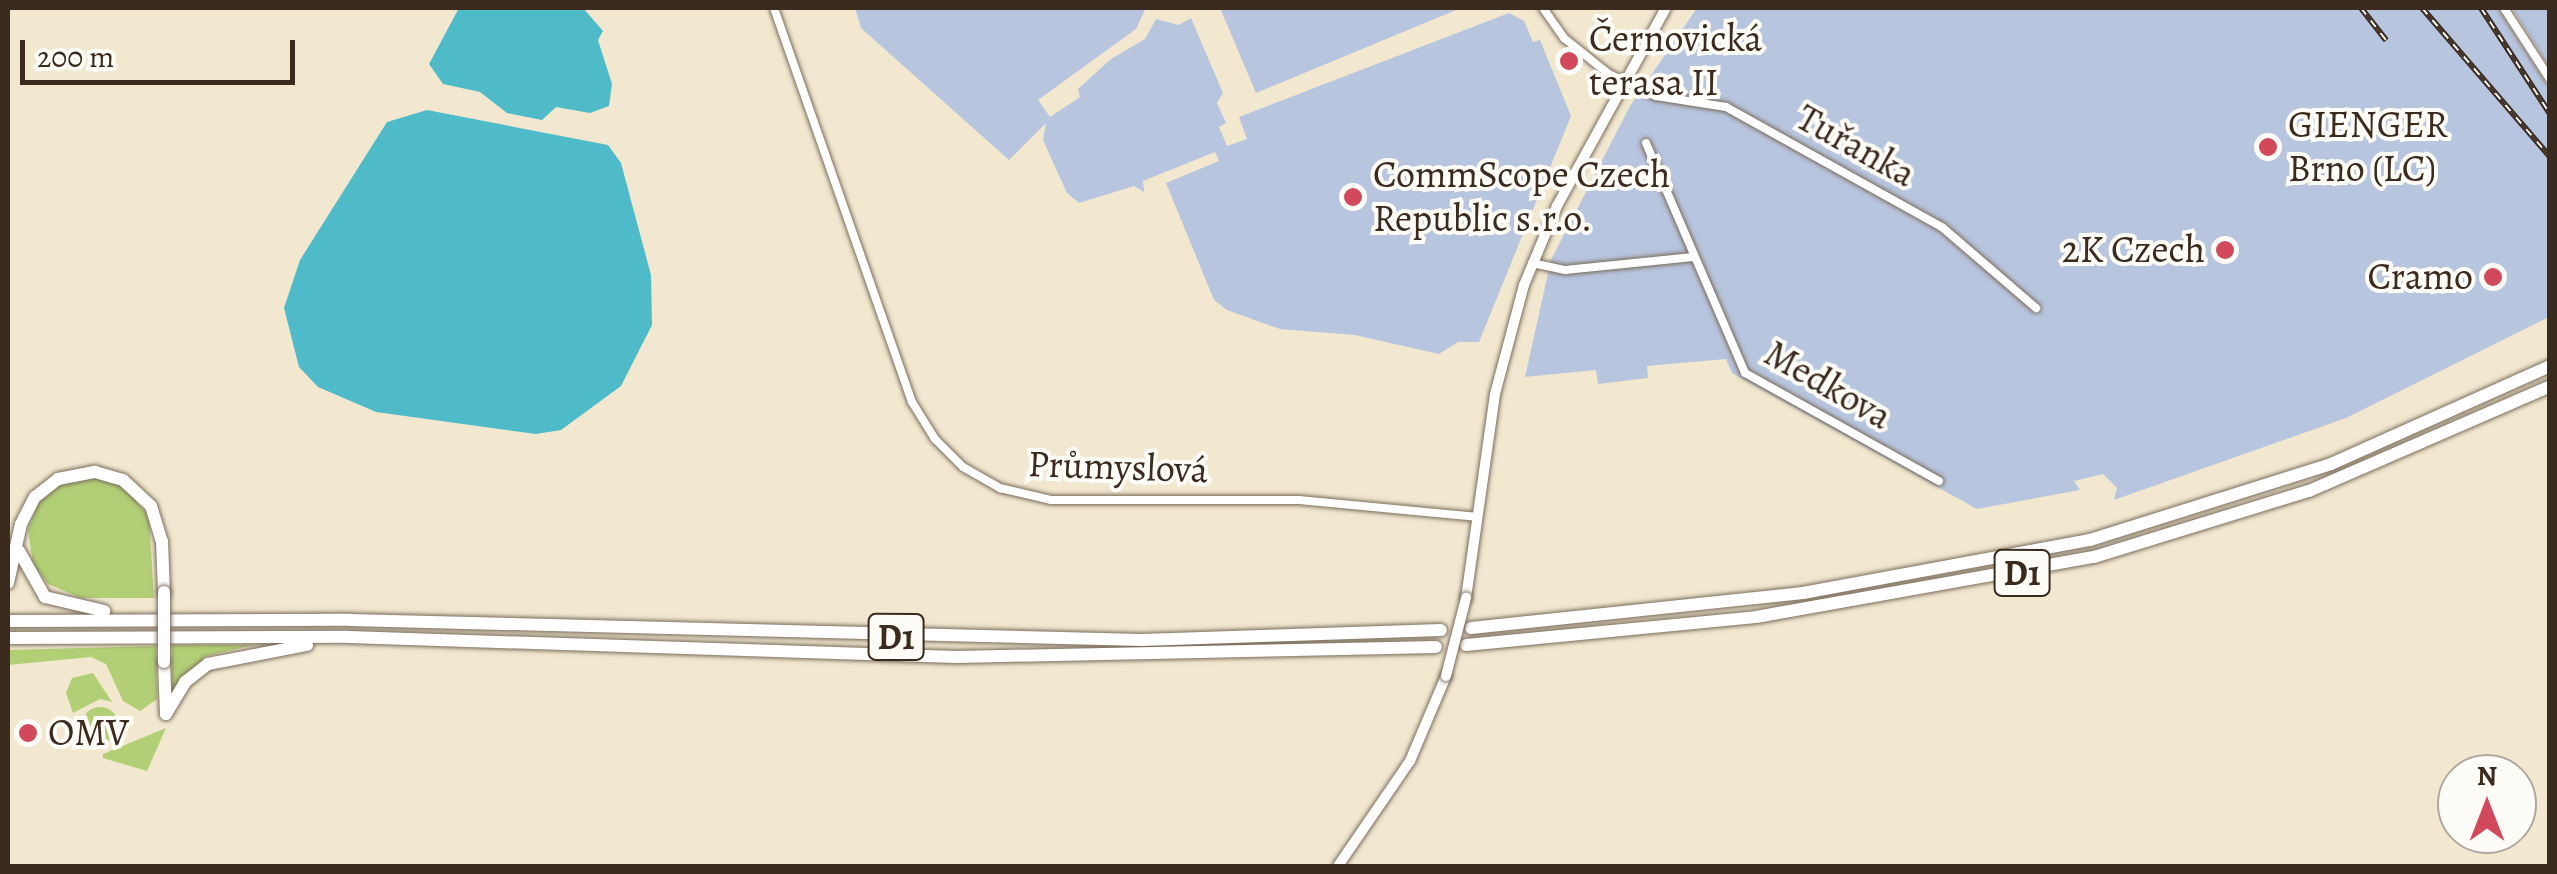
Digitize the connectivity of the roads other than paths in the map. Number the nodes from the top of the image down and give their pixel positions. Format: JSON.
{"nodes":[{"id":1,"x":774,"y":8,"type":"edge"},
{"id":2,"x":1542,"y":8,"type":"edge"},
{"id":3,"x":1666,"y":8,"type":"edge"},
{"id":4,"x":2504,"y":8,"type":"edge"},
{"id":5,"x":2550,"y":79,"type":"edge"},
{"id":6,"x":1624,"y":82,"type":"junction"},
{"id":7,"x":1646,"y":143,"type":"dead end"},
{"id":8,"x":1692,"y":257,"type":"junction"},
{"id":9,"x":1532,"y":263,"type":"junction"},
{"id":10,"x":2036,"y":308,"type":"dead end"},
{"id":11,"x":2550,"y":366,"type":"edge"},
{"id":12,"x":2550,"y":386,"type":"edge"},
{"id":13,"x":1939,"y":481,"type":"dead end"},
{"id":14,"x":1478,"y":517,"type":"junction"},
{"id":15,"x":18,"y":545,"type":"junction"},
{"id":16,"x":8,"y":583,"type":"edge"},
{"id":17,"x":191,"y":618,"type":"junction"},
{"id":18,"x":8,"y":621,"type":"edge"},
{"id":19,"x":1471,"y":628,"type":"dead end"},
{"id":20,"x":1441,"y":630,"type":"dead end"},
{"id":21,"x":8,"y":638,"type":"edge"},
{"id":22,"x":456,"y":640,"type":"junction"},
{"id":23,"x":1466,"y":646,"type":"dead end"},
{"id":24,"x":1436,"y":648,"type":"dead end"},
{"id":25,"x":1338,"y":866,"type":"edge"}],
"edges":[{"from":1,"to":14,"type":"street","name":"Průmyslová"},
{"from":2,"to":6,"type":"street","name":"Tuřanka"},
{"from":3,"to":6,"type":"street"},
{"from":4,"to":5,"type":"street"},
{"from":6,"to":9,"type":"street"},
{"from":6,"to":10,"type":"street","name":"Tuřanka"},
{"from":7,"to":8,"type":"street","name":"Medkova"},
{"from":8,"to":9,"type":"street"},
{"from":8,"to":13,"type":"street","name":"Medkova"},
{"from":9,"to":14,"type":"street"},
{"from":11,"to":19,"type":"highway","number":"D1"},
{"from":12,"to":23,"type":"highway","number":"D1"},
{"from":14,"to":25,"type":"street","bridge":true},
{"from":15,"to":16,"type":"highway"},
{"from":15,"to":17,"type":"highway"},
{"from":15,"to":22,"type":"highway","bridge":true},
{"from":17,"to":18,"type":"highway","number":"D1"},
{"from":17,"to":20,"type":"highway","number":"D1"},
{"from":21,"to":22,"type":"highway","number":"D1"},
{"from":22,"to":24,"type":"highway","number":"D1"}]}
